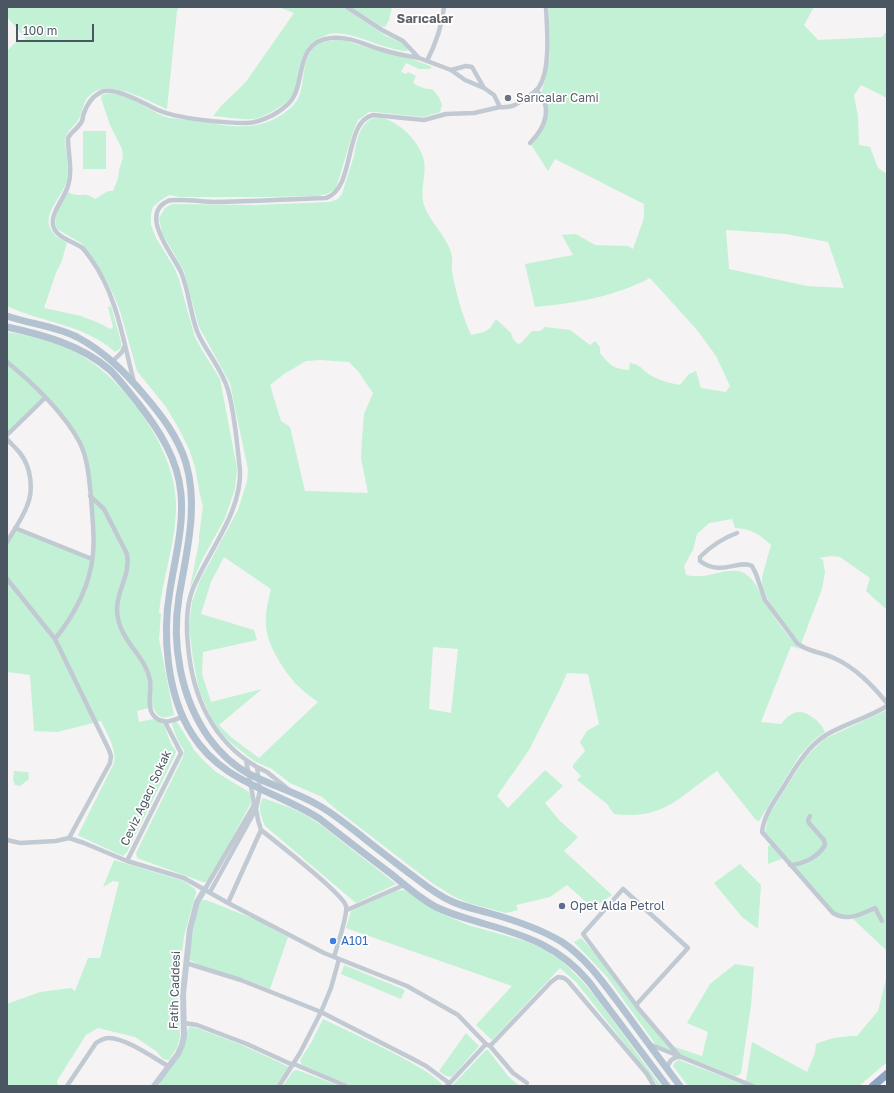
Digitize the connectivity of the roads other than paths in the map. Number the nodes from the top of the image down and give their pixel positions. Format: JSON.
{"nodes":[{"id":1,"x":347,"y":7,"type":"edge"},
{"id":2,"x":444,"y":7,"type":"edge"},
{"id":3,"x":546,"y":7,"type":"edge"},
{"id":4,"x":419,"y":58,"type":"junction"},
{"id":5,"x":427,"y":61,"type":"junction"},
{"id":6,"x":451,"y":70,"type":"junction"},
{"id":7,"x":484,"y":88,"type":"junction"},
{"id":8,"x":536,"y":90,"type":"junction"},
{"id":9,"x":500,"y":107,"type":"junction"},
{"id":10,"x":530,"y":143,"type":"dead end"},
{"id":11,"x":7,"y":316,"type":"edge"},
{"id":12,"x":7,"y":327,"type":"edge"},
{"id":13,"x":124,"y":345,"type":"junction"},
{"id":14,"x":113,"y":361,"type":"junction"},
{"id":15,"x":7,"y":362,"type":"edge"},
{"id":16,"x":134,"y":382,"type":"junction"},
{"id":17,"x":45,"y":398,"type":"junction"},
{"id":18,"x":7,"y":435,"type":"edge"},
{"id":19,"x":7,"y":439,"type":"edge"},
{"id":20,"x":90,"y":496,"type":"junction"},
{"id":21,"x":15,"y":528,"type":"junction"},
{"id":22,"x":737,"y":533,"type":"dead end"},
{"id":23,"x":7,"y":542,"type":"edge"},
{"id":24,"x":92,"y":559,"type":"junction"},
{"id":25,"x":7,"y":579,"type":"edge"},
{"id":26,"x":55,"y":639,"type":"junction"},
{"id":27,"x":887,"y":703,"type":"edge"},
{"id":28,"x":887,"y":706,"type":"edge"},
{"id":29,"x":182,"y":717,"type":"junction"},
{"id":30,"x":165,"y":722,"type":"junction"},
{"id":31,"x":246,"y":760,"type":"junction"},
{"id":32,"x":257,"y":766,"type":"junction"},
{"id":33,"x":249,"y":775,"type":"junction"},
{"id":34,"x":257,"y":778,"type":"junction"},
{"id":35,"x":251,"y":785,"type":"junction"},
{"id":36,"x":260,"y":790,"type":"junction"},
{"id":37,"x":294,"y":793,"type":"junction"},
{"id":38,"x":256,"y":809,"type":"junction"},
{"id":39,"x":810,"y":816,"type":"dead end"},
{"id":40,"x":261,"y":830,"type":"junction"},
{"id":41,"x":69,"y":838,"type":"junction"},
{"id":42,"x":7,"y":840,"type":"edge"},
{"id":43,"x":127,"y":861,"type":"junction"},
{"id":44,"x":790,"y":866,"type":"junction"},
{"id":45,"x":404,"y":885,"type":"junction"},
{"id":46,"x":207,"y":891,"type":"junction"},
{"id":47,"x":228,"y":903,"type":"junction"},
{"id":48,"x":347,"y":910,"type":"junction"},
{"id":49,"x":882,"y":921,"type":"dead end"},
{"id":50,"x":336,"y":958,"type":"junction"},
{"id":51,"x":186,"y":963,"type":"junction"},
{"id":52,"x":636,"y":1005,"type":"junction"},
{"id":53,"x":321,"y":1012,"type":"junction"},
{"id":54,"x":184,"y":1023,"type":"junction"},
{"id":55,"x":648,"y":1044,"type":"junction"},
{"id":56,"x":488,"y":1045,"type":"junction"},
{"id":57,"x":680,"y":1057,"type":"junction"},
{"id":58,"x":293,"y":1065,"type":"junction"},
{"id":59,"x":168,"y":1066,"type":"junction"},
{"id":60,"x":667,"y":1069,"type":"junction"},
{"id":61,"x":887,"y":1074,"type":"edge"},
{"id":62,"x":448,"y":1085,"type":"edge"},
{"id":63,"x":527,"y":1085,"type":"edge"},
{"id":64,"x":67,"y":1086,"type":"edge"},
{"id":65,"x":154,"y":1086,"type":"edge"},
{"id":66,"x":279,"y":1086,"type":"edge"},
{"id":67,"x":346,"y":1086,"type":"edge"},
{"id":68,"x":654,"y":1086,"type":"edge"},
{"id":69,"x":667,"y":1086,"type":"edge"},
{"id":70,"x":680,"y":1086,"type":"edge"},
{"id":71,"x":753,"y":1086,"type":"edge"},
{"id":72,"x":873,"y":1086,"type":"edge"}],
"edges":[{"from":1,"to":4,"type":"street"},
{"from":2,"to":5,"type":"street"},
{"from":3,"to":8,"type":"street"},
{"from":4,"to":5,"type":"street"},
{"from":4,"to":13,"type":"street"},
{"from":5,"to":6,"type":"street"},
{"from":6,"to":7,"type":"street"},
{"from":6,"to":7,"type":"street"},
{"from":7,"to":9,"type":"street"},
{"from":8,"to":9,"type":"street"},
{"from":8,"to":10,"type":"street"},
{"from":9,"to":31,"type":"street"},
{"from":11,"to":14,"type":"main road"},
{"from":12,"to":29,"type":"main road"},
{"from":13,"to":14,"type":"street"},
{"from":13,"to":16,"type":"street"},
{"from":14,"to":16,"type":"main road"},
{"from":15,"to":17,"type":"street"},
{"from":16,"to":33,"type":"main road"},
{"from":17,"to":18,"type":"street"},
{"from":17,"to":20,"type":"street"},
{"from":19,"to":21,"type":"street"},
{"from":20,"to":24,"type":"street"},
{"from":20,"to":30,"type":"street"},
{"from":21,"to":23,"type":"street"},
{"from":21,"to":24,"type":"street"},
{"from":22,"to":27,"type":"street"},
{"from":24,"to":26,"type":"street"},
{"from":25,"to":26,"type":"street"},
{"from":26,"to":41,"type":"street"},
{"from":28,"to":44,"type":"street"},
{"from":29,"to":30,"type":"street"},
{"from":29,"to":35,"type":"main road"},
{"from":30,"to":43,"type":"street","name":"Ceviz Ağacı Sokak"},
{"from":31,"to":32,"type":"street"},
{"from":31,"to":33,"type":"street"},
{"from":32,"to":34,"type":"street"},
{"from":32,"to":37,"type":"street"},
{"from":33,"to":34,"type":"main road"},
{"from":33,"to":35,"type":"street"},
{"from":34,"to":36,"type":"street"},
{"from":34,"to":37,"type":"main road"},
{"from":35,"to":36,"type":"main road"},
{"from":35,"to":46,"type":"street"},
{"from":36,"to":38,"type":"street"},
{"from":36,"to":45,"type":"main road"},
{"from":37,"to":55,"type":"main road"},
{"from":38,"to":40,"type":"street"},
{"from":38,"to":46,"type":"street"},
{"from":39,"to":44,"type":"street"},
{"from":40,"to":47,"type":"street"},
{"from":40,"to":48,"type":"street"},
{"from":41,"to":42,"type":"street"},
{"from":41,"to":43,"type":"street"},
{"from":43,"to":46,"type":"street"},
{"from":44,"to":49,"type":"street"},
{"from":45,"to":48,"type":"street"},
{"from":45,"to":69,"type":"main road"},
{"from":46,"to":47,"type":"street"},
{"from":46,"to":51,"type":"street","name":"Fatih Caddesi"},
{"from":47,"to":50,"type":"street"},
{"from":48,"to":50,"type":"street"},
{"from":50,"to":53,"type":"street"},
{"from":50,"to":56,"type":"street"},
{"from":51,"to":53,"type":"street"},
{"from":51,"to":54,"type":"street","name":"Fatih Caddesi"},
{"from":52,"to":52,"type":"street"},
{"from":52,"to":57,"type":"street"},
{"from":53,"to":58,"type":"street"},
{"from":53,"to":62,"type":"street"},
{"from":54,"to":58,"type":"street"},
{"from":54,"to":59,"type":"street","name":"Fatih Caddesi"},
{"from":55,"to":57,"type":"street"},
{"from":55,"to":60,"type":"main road"},
{"from":56,"to":62,"type":"street"},
{"from":56,"to":63,"type":"street"},
{"from":56,"to":68,"type":"street"},
{"from":57,"to":60,"type":"street"},
{"from":57,"to":71,"type":"street"},
{"from":58,"to":66,"type":"street"},
{"from":58,"to":67,"type":"street"},
{"from":59,"to":64,"type":"street"},
{"from":59,"to":65,"type":"street","name":"Fatih Caddesi"},
{"from":60,"to":70,"type":"main road"},
{"from":61,"to":72,"type":"highway"}]}
